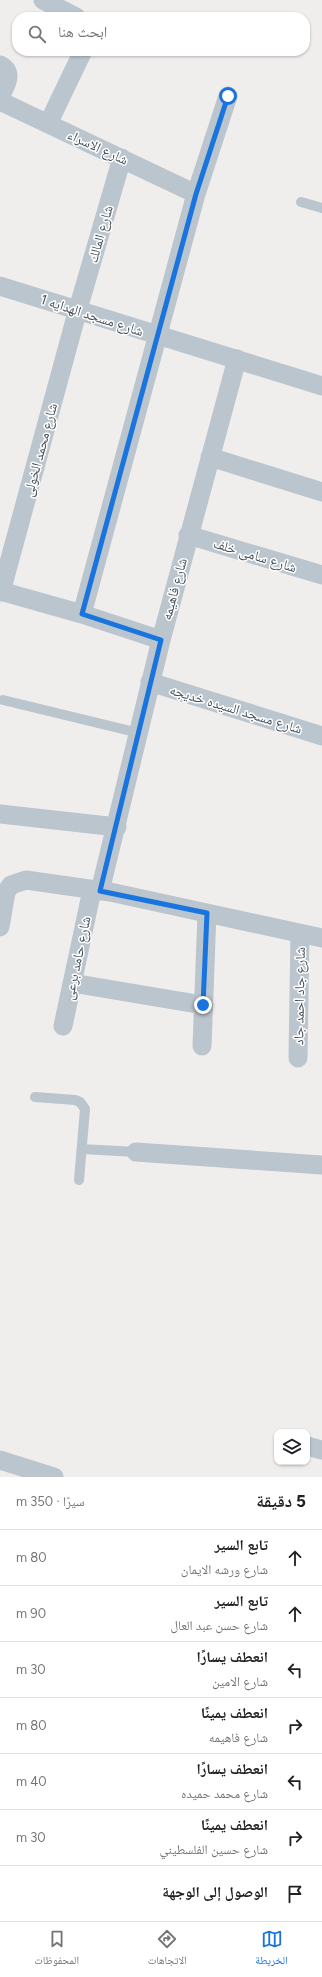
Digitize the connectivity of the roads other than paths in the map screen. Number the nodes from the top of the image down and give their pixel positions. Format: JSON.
{"nodes":[{"id":1,"x":43,"y":0,"type":"edge"},
{"id":2,"x":66,"y":12,"type":"edge"},
{"id":3,"x":81,"y":56,"type":"edge"},
{"id":4,"x":228,"y":96,"type":"dead end"},
{"id":5,"x":0,"y":101,"type":"edge"},
{"id":6,"x":48,"y":124,"type":"junction"},
{"id":7,"x":122,"y":158,"type":"junction"},
{"id":8,"x":196,"y":194,"type":"junction"},
{"id":9,"x":301,"y":202,"type":"dead end"},
{"id":10,"x":322,"y":208,"type":"edge"},
{"id":11,"x":0,"y":286,"type":"edge"},
{"id":12,"x":78,"y":309,"type":"junction"},
{"id":13,"x":156,"y":336,"type":"junction"},
{"id":14,"x":237,"y":359,"type":"junction"},
{"id":15,"x":322,"y":386,"type":"edge"},
{"id":16,"x":210,"y":457,"type":"junction"},
{"id":17,"x":322,"y":492,"type":"edge"},
{"id":18,"x":188,"y":535,"type":"junction"},
{"id":19,"x":322,"y":575,"type":"edge"},
{"id":20,"x":1,"y":592,"type":"edge"},
{"id":21,"x":82,"y":614,"type":"junction"},
{"id":22,"x":161,"y":640,"type":"junction"},
{"id":23,"x":150,"y":682,"type":"junction"},
{"id":24,"x":3,"y":700,"type":"dead end"},
{"id":25,"x":139,"y":733,"type":"junction"},
{"id":26,"x":322,"y":736,"type":"edge"},
{"id":27,"x":0,"y":814,"type":"edge"},
{"id":28,"x":117,"y":828,"type":"junction"},
{"id":29,"x":96,"y":891,"type":"junction"},
{"id":30,"x":207,"y":913,"type":"junction"},
{"id":31,"x":0,"y":927,"type":"edge"},
{"id":32,"x":300,"y":933,"type":"junction"},
{"id":33,"x":322,"y":938,"type":"edge"},
{"id":34,"x":72,"y":983,"type":"junction"},
{"id":35,"x":203,"y":1005,"type":"junction"},
{"id":36,"x":63,"y":1026,"type":"dead end"},
{"id":37,"x":202,"y":1046,"type":"dead end"},
{"id":38,"x":298,"y":1058,"type":"dead end"},
{"id":39,"x":35,"y":1097,"type":"dead end"},
{"id":40,"x":82,"y":1149,"type":"junction"},
{"id":41,"x":136,"y":1152,"type":"joint"},
{"id":42,"x":322,"y":1165,"type":"edge"},
{"id":43,"x":79,"y":1180,"type":"dead end"},
{"id":44,"x":310,"y":1447,"type":"edge"},
{"id":45,"x":322,"y":1450,"type":"edge"},
{"id":46,"x":0,"y":1460,"type":"edge"},
{"id":47,"x":42,"y":1475,"type":"edge"}],
"edges":[{"from":1,"to":2,"type":"street"},
{"from":3,"to":6,"type":"street"},
{"from":4,"to":8,"type":"street"},
{"from":5,"to":6,"type":"street","name":"شارع الاسراء"},
{"from":6,"to":7,"type":"street","name":"شارع الاسراء"},
{"from":7,"to":8,"type":"street","name":"شارع الاسراء"},
{"from":7,"to":12,"type":"street","name":"شارع المالك"},
{"from":8,"to":13,"type":"street"},
{"from":9,"to":10,"type":"lane"},
{"from":11,"to":12,"type":"street","name":"شارع مسجد الهدايه 1"},
{"from":12,"to":13,"type":"street","name":"شارع مسجد الهدايه 1"},
{"from":12,"to":20,"type":"street","name":"شارع محمد الخولى"},
{"from":13,"to":14,"type":"street","name":"شارع مسجد الهدايه 1"},
{"from":13,"to":21,"type":"street"},
{"from":14,"to":15,"type":"street","name":"شارع مسجد الهدايه 1"},
{"from":14,"to":16,"type":"street","name":"شارع فاهيمه"},
{"from":16,"to":17,"type":"street"},
{"from":16,"to":18,"type":"street","name":"شارع فاهيمه"},
{"from":18,"to":19,"type":"street","name":"شارع سامى خلف"},
{"from":18,"to":22,"type":"street","name":"شارع فاهيمه"},
{"from":20,"to":21,"type":"street"},
{"from":21,"to":22,"type":"street"},
{"from":22,"to":23,"type":"street","name":"شارع فاهيمه"},
{"from":23,"to":25,"type":"street","name":"شارع فاهيمه"},
{"from":23,"to":26,"type":"street","name":"شارع مسجد السيده خديجه"},
{"from":24,"to":25,"type":"lane"},
{"from":25,"to":28,"type":"street","name":"شارع فاهيمه"},
{"from":27,"to":28,"type":"street"},
{"from":28,"to":29,"type":"street","name":"شارع فاهيمه"},
{"from":29,"to":30,"type":"street"},
{"from":29,"to":31,"type":"street"},
{"from":29,"to":34,"type":"street","name":"شارع حامد برعى"},
{"from":30,"to":32,"type":"street"},
{"from":30,"to":35,"type":"street"},
{"from":32,"to":33,"type":"street"},
{"from":32,"to":38,"type":"street","name":"شارع جاد احمد جاد"},
{"from":34,"to":35,"type":"street"},
{"from":34,"to":36,"type":"street","name":"شارع حامد برعى"},
{"from":35,"to":37,"type":"street"},
{"from":39,"to":40,"type":"lane"},
{"from":40,"to":41,"type":"lane"},
{"from":40,"to":43,"type":"lane"},
{"from":41,"to":42,"type":"street"},
{"from":44,"to":45,"type":"street"},
{"from":46,"to":47,"type":"street"}]}
